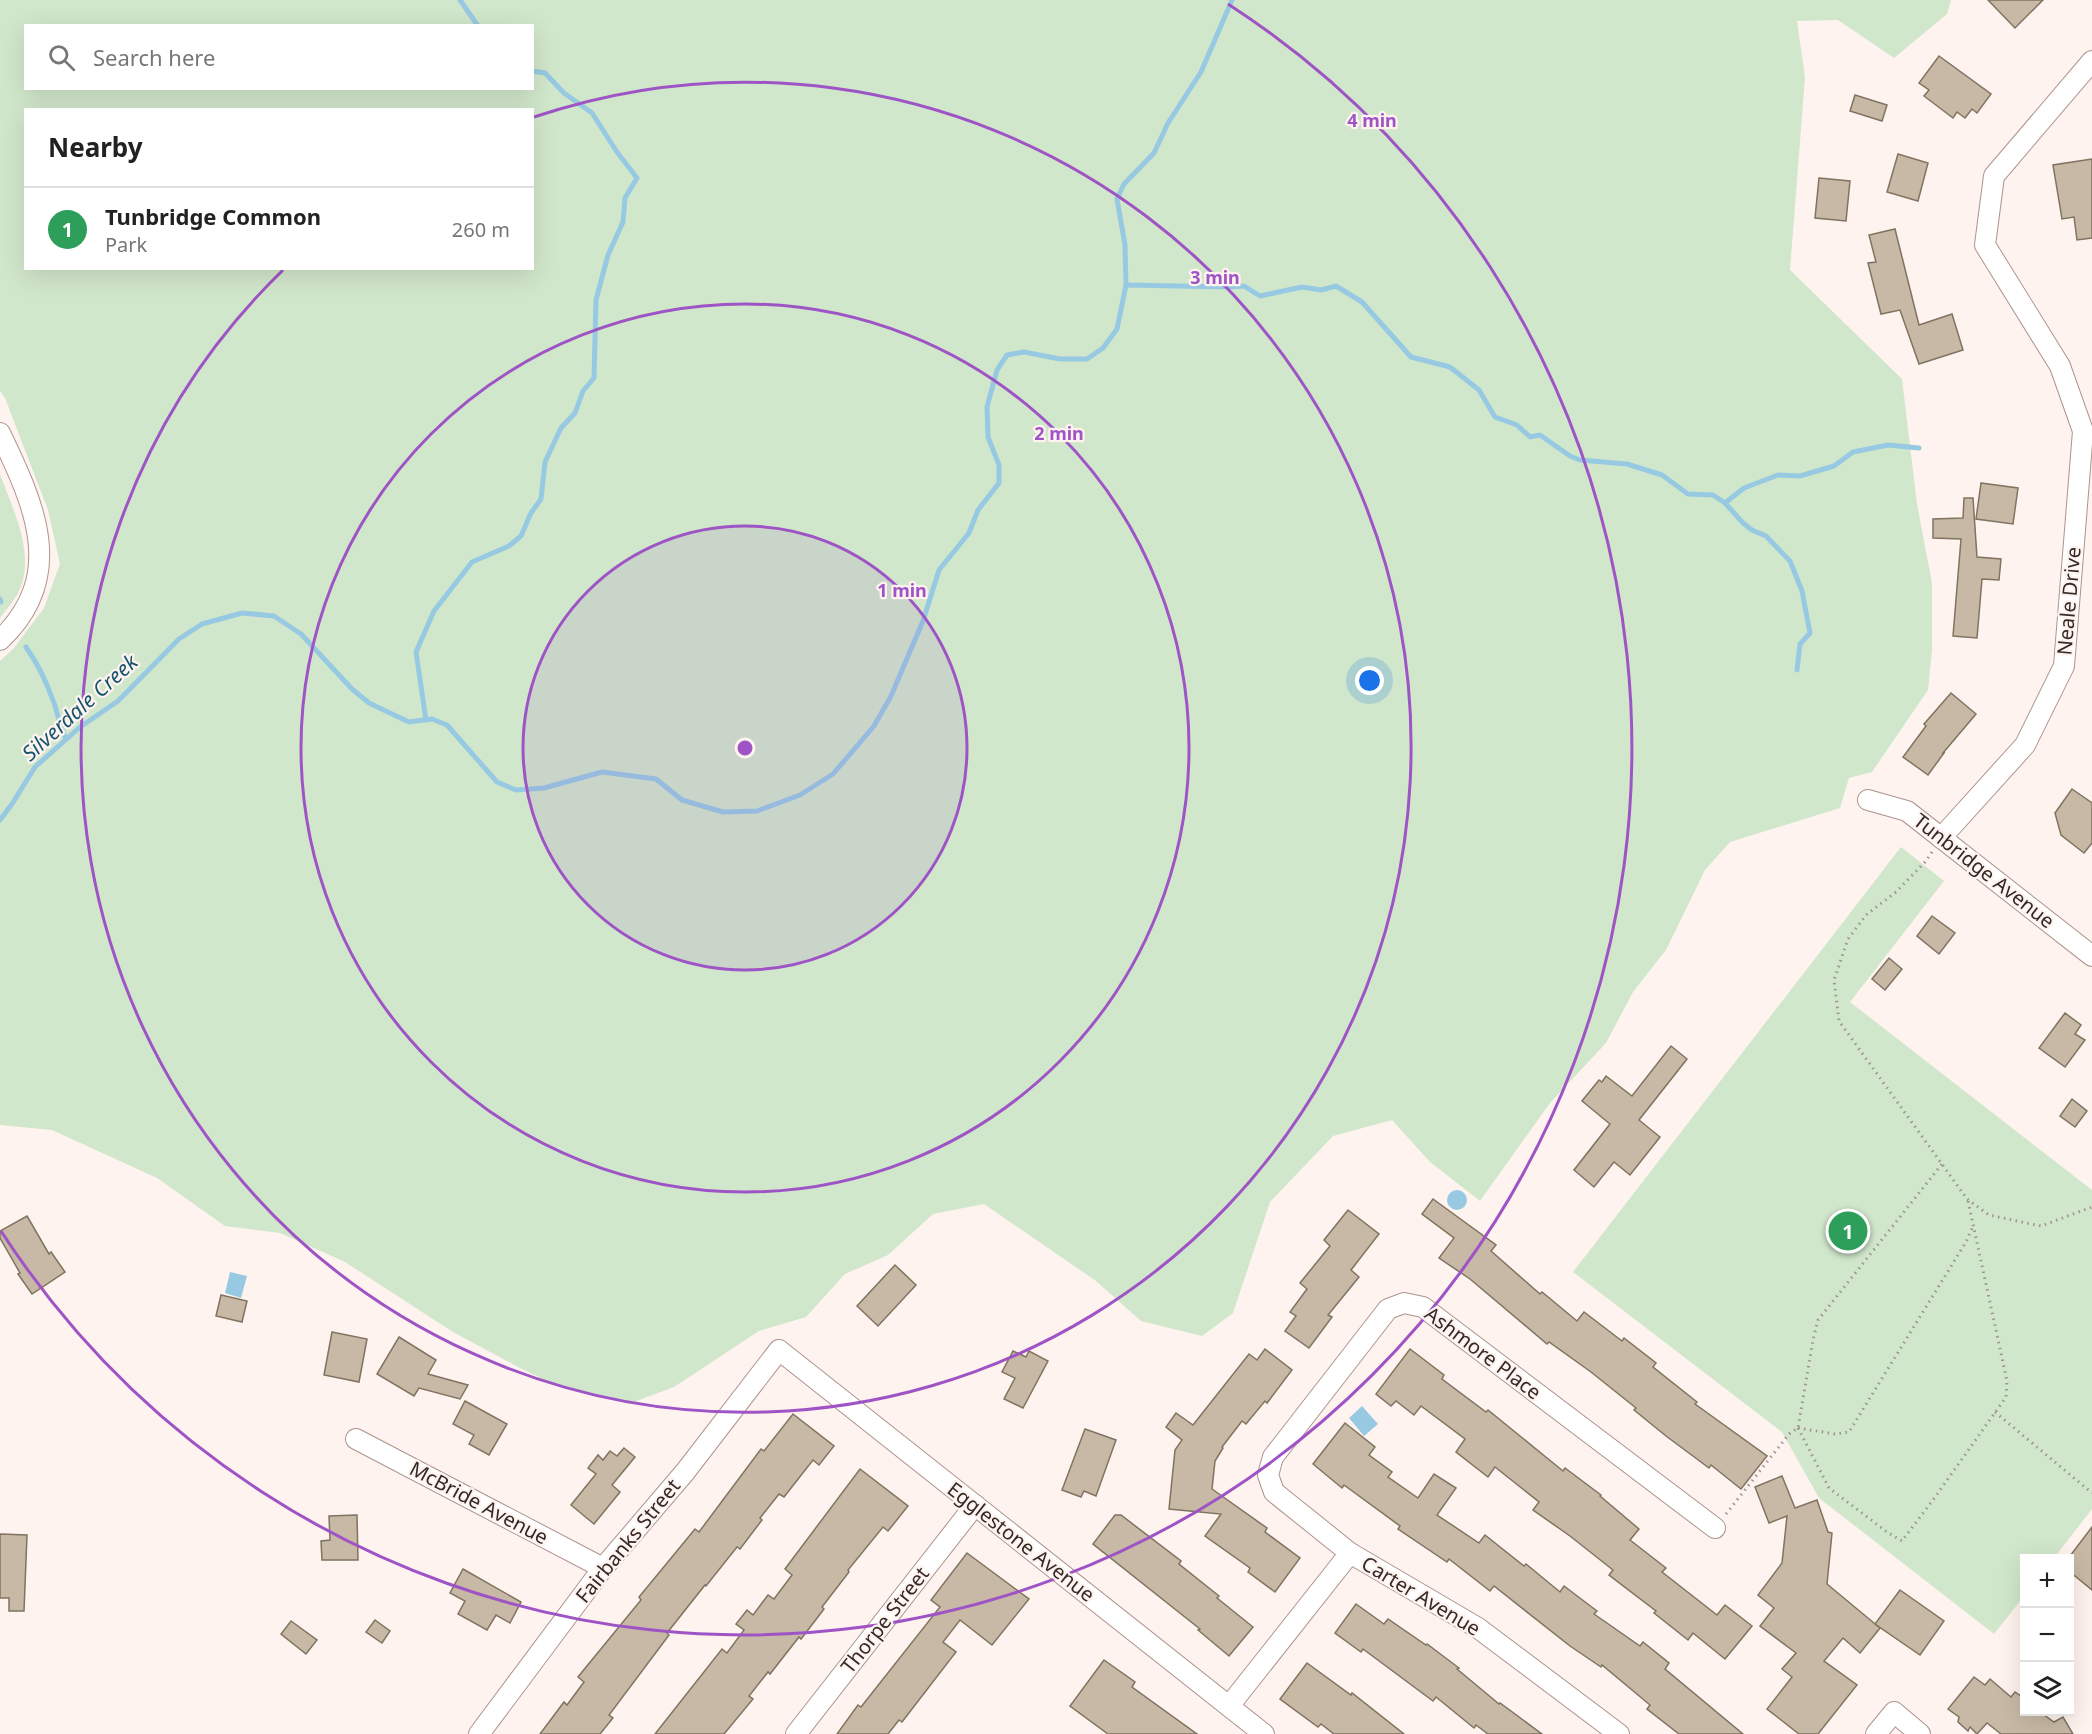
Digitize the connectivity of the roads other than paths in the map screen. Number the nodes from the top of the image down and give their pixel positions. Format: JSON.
{"nodes":[{"id":1,"x":2092,"y":61,"type":"edge"},
{"id":2,"x":2087,"y":430,"type":"edge"},
{"id":3,"x":0,"y":433,"type":"edge"},
{"id":4,"x":0,"y":640,"type":"edge"},
{"id":5,"x":1868,"y":800,"type":"dead end"},
{"id":6,"x":1941,"y":838,"type":"junction"},
{"id":7,"x":2092,"y":956,"type":"edge"},
{"id":8,"x":779,"y":1350,"type":"joint"},
{"id":9,"x":356,"y":1438,"type":"dead end"},
{"id":10,"x":975,"y":1505,"type":"junction"},
{"id":11,"x":1715,"y":1528,"type":"road end"},
{"id":12,"x":1350,"y":1553,"type":"junction"},
{"id":13,"x":603,"y":1568,"type":"junction"},
{"id":14,"x":1229,"y":1706,"type":"junction"},
{"id":15,"x":479,"y":1734,"type":"edge"},
{"id":16,"x":796,"y":1734,"type":"edge"},
{"id":17,"x":1264,"y":1734,"type":"edge"},
{"id":18,"x":1619,"y":1734,"type":"edge"},
{"id":19,"x":1876,"y":1734,"type":"edge"},
{"id":20,"x":1920,"y":1734,"type":"edge"}],
"edges":[{"from":1,"to":2,"type":"street","name":"Neale Drive"},
{"from":2,"to":6,"type":"street","name":"Neale Drive"},
{"from":3,"to":4,"type":"street"},
{"from":5,"to":6,"type":"street","name":"Tunbridge Avenue"},
{"from":6,"to":7,"type":"street","name":"Tunbridge Avenue"},
{"from":8,"to":10,"type":"street","name":"Egglestone Avenue"},
{"from":8,"to":13,"type":"street","name":"Fairbanks Street"},
{"from":9,"to":13,"type":"street","name":"McBride Avenue"},
{"from":10,"to":14,"type":"street","name":"Egglestone Avenue"},
{"from":10,"to":16,"type":"street","name":"Thorpe Street"},
{"from":11,"to":12,"type":"street","name":"Ashmore Place"},
{"from":12,"to":14,"type":"street","name":"Carter Avenue"},
{"from":12,"to":18,"type":"street","name":"Carter Avenue"},
{"from":13,"to":15,"type":"street","name":"Fairbanks Street"},
{"from":14,"to":17,"type":"street","name":"Egglestone Avenue"},
{"from":19,"to":20,"type":"street"}]}
